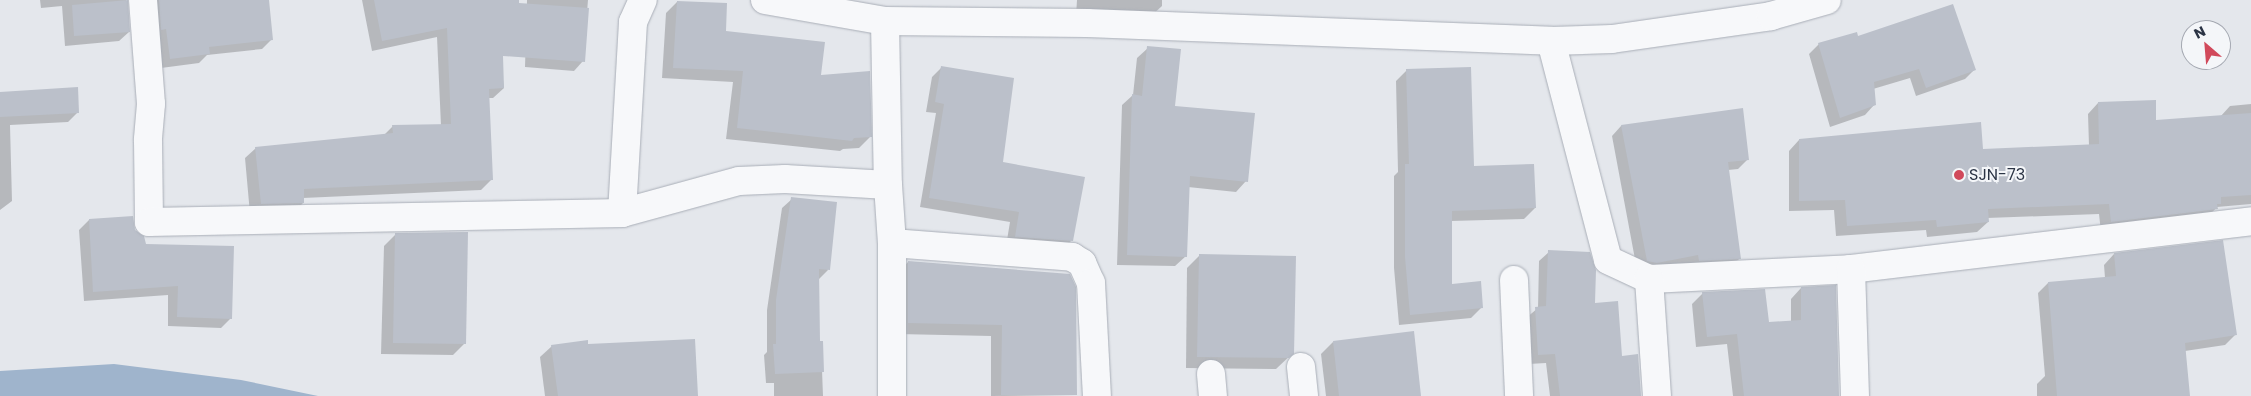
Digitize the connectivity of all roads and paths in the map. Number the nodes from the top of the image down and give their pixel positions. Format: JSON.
{"nodes":[{"id":1,"x":143,"y":0,"type":"edge"},
{"id":2,"x":643,"y":0,"type":"edge"},
{"id":3,"x":765,"y":0,"type":"edge"},
{"id":4,"x":1827,"y":0,"type":"edge"},
{"id":5,"x":885,"y":21,"type":"junction"},
{"id":6,"x":1551,"y":41,"type":"junction"},
{"id":7,"x":888,"y":185,"type":"junction"},
{"id":8,"x":622,"y":213,"type":"junction"},
{"id":9,"x":2251,"y":221,"type":"edge"},
{"id":10,"x":892,"y":243,"type":"junction"},
{"id":11,"x":1850,"y":269,"type":"junction"},
{"id":12,"x":1649,"y":279,"type":"junction"},
{"id":13,"x":1514,"y":280,"type":"dead end"},
{"id":14,"x":1301,"y":367,"type":"dead end"},
{"id":15,"x":892,"y":396,"type":"edge"},
{"id":16,"x":1097,"y":396,"type":"edge"},
{"id":17,"x":1304,"y":396,"type":"edge"},
{"id":18,"x":1519,"y":396,"type":"edge"},
{"id":19,"x":1657,"y":396,"type":"edge"},
{"id":20,"x":1855,"y":396,"type":"edge"}],
"edges":[{"from":1,"to":8,"type":"street"},
{"from":2,"to":8,"type":"street"},
{"from":3,"to":5,"type":"street"},
{"from":4,"to":6,"type":"street"},
{"from":5,"to":6,"type":"street"},
{"from":5,"to":7,"type":"street"},
{"from":6,"to":12,"type":"street"},
{"from":7,"to":8,"type":"street"},
{"from":7,"to":10,"type":"street"},
{"from":9,"to":11,"type":"street"},
{"from":10,"to":15,"type":"street"},
{"from":10,"to":16,"type":"street"},
{"from":11,"to":12,"type":"street"},
{"from":11,"to":20,"type":"street"},
{"from":12,"to":19,"type":"street"},
{"from":13,"to":18,"type":"street"},
{"from":14,"to":17,"type":"street"}]}
